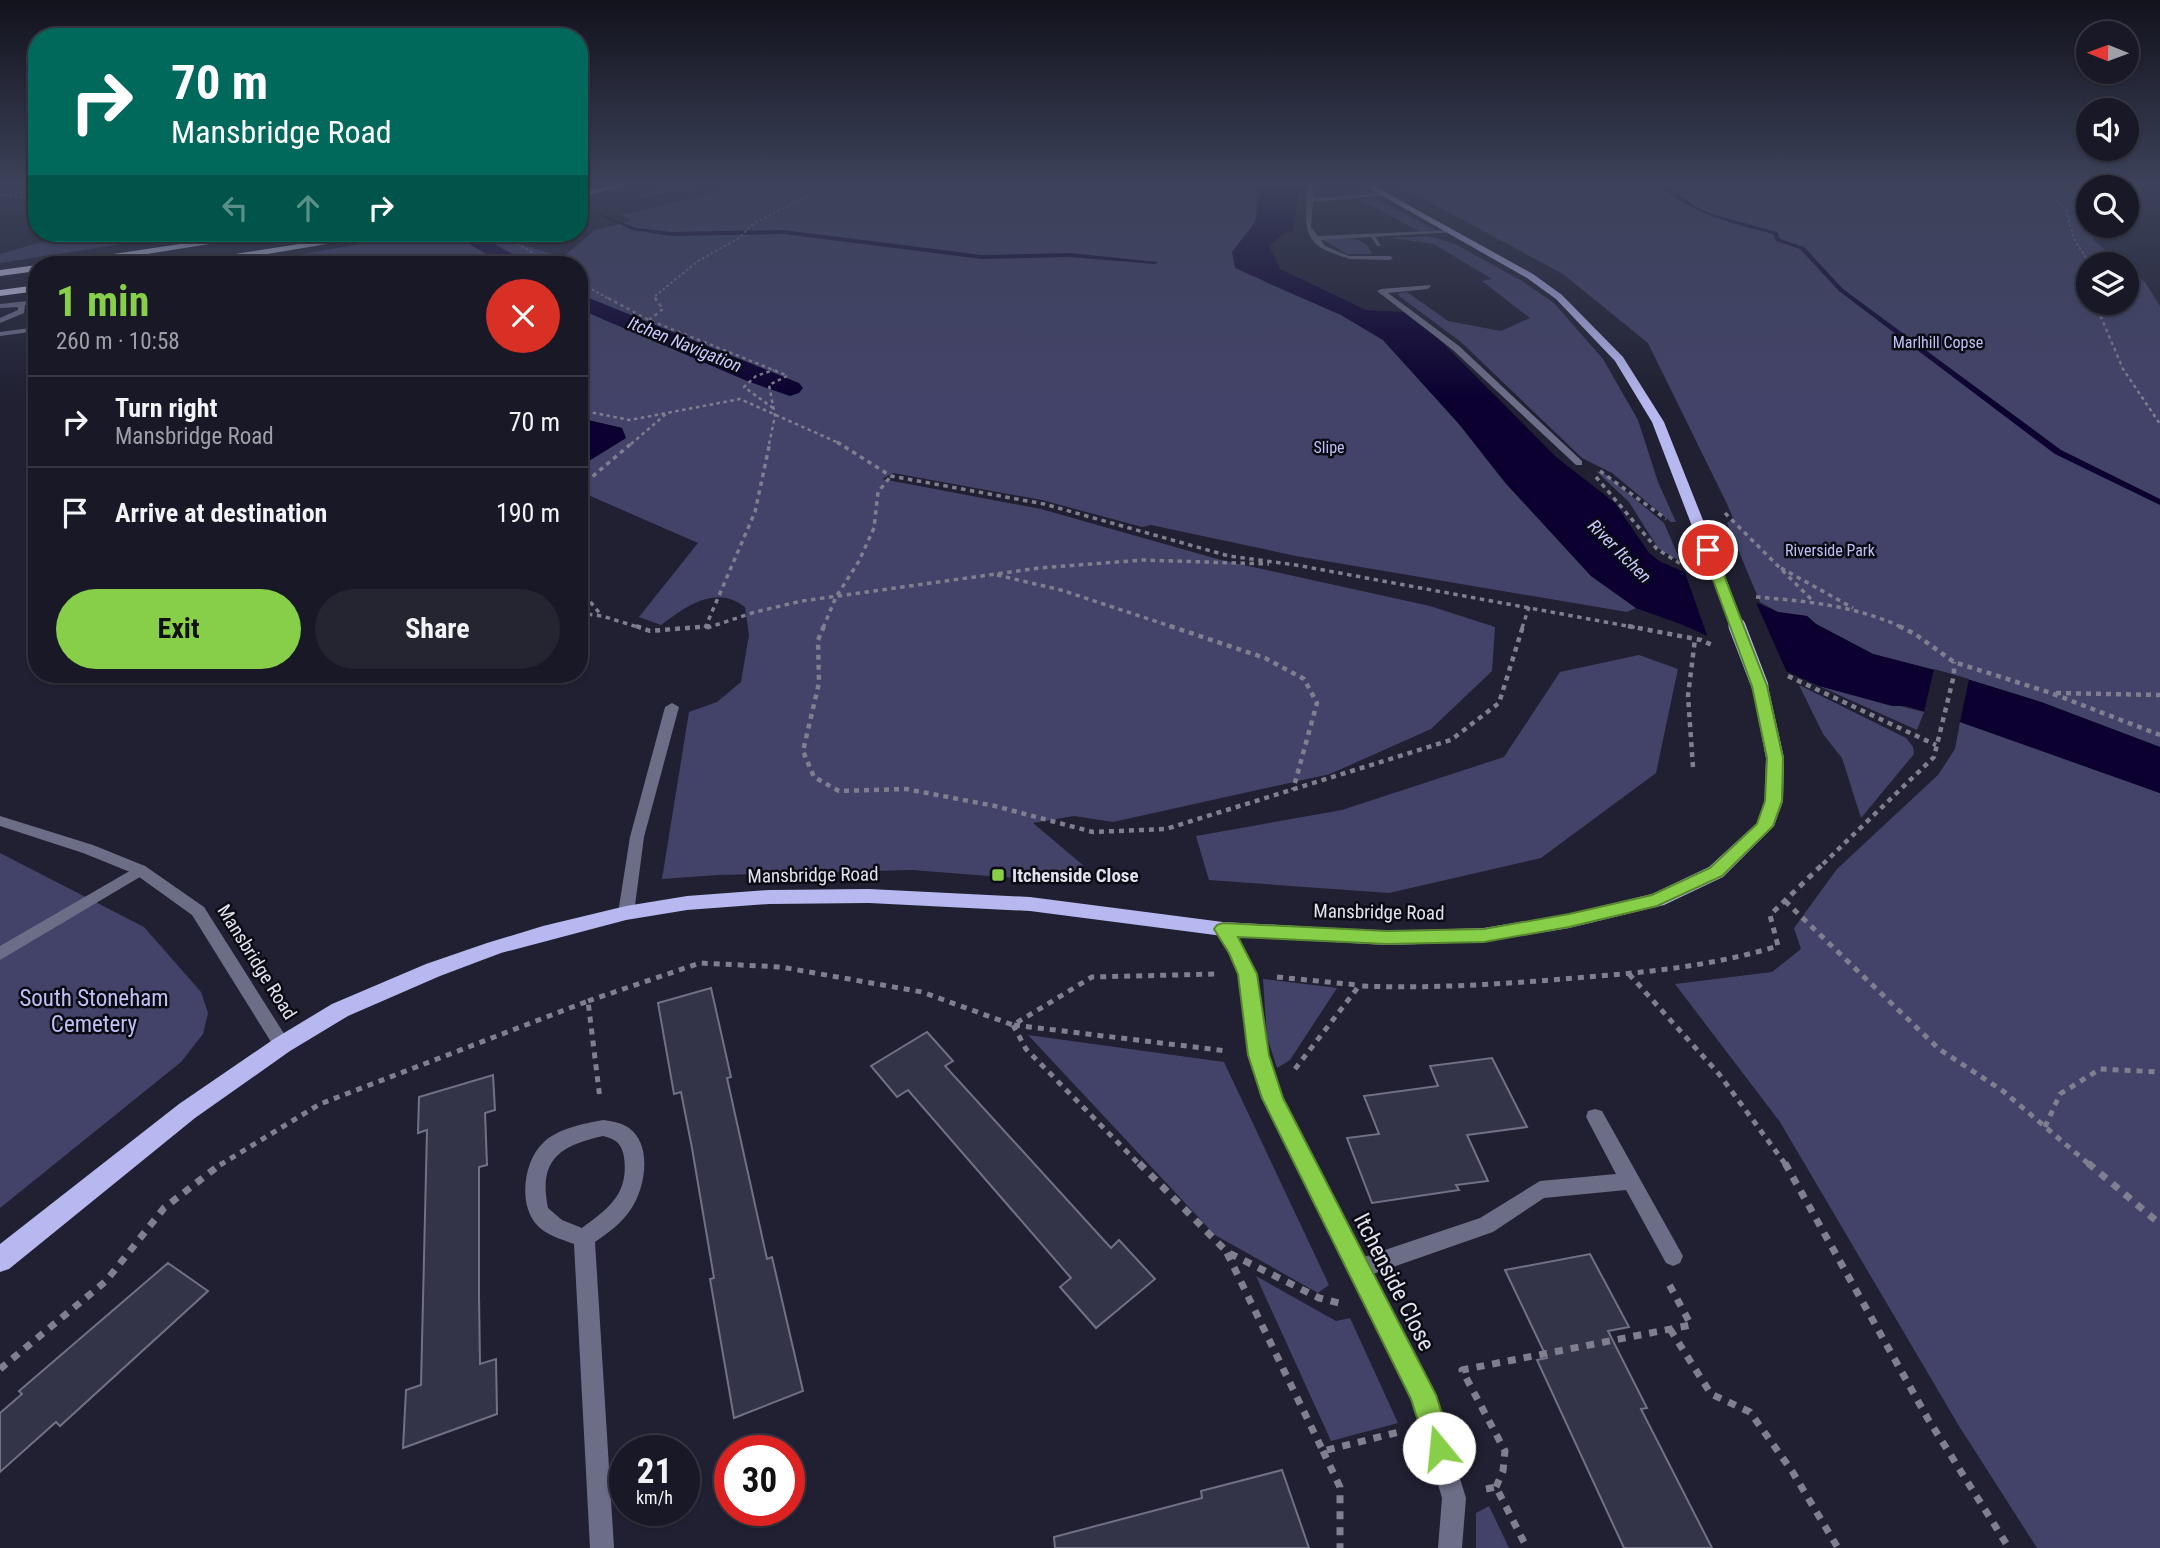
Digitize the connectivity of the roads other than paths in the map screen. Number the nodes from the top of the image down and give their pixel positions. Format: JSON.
{"nodes":[{"id":1,"x":1500,"y":258,"type":"edge"},
{"id":2,"x":28,"y":269,"type":"edge"},
{"id":3,"x":0,"y":273,"type":"edge"},
{"id":4,"x":1428,"y":287,"type":"dead end"},
{"id":5,"x":28,"y":289,"type":"edge"},
{"id":6,"x":0,"y":293,"type":"edge"},
{"id":7,"x":28,"y":303,"type":"edge"},
{"id":8,"x":18,"y":304,"type":"junction"},
{"id":9,"x":0,"y":306,"type":"edge"},
{"id":10,"x":0,"y":321,"type":"edge"},
{"id":11,"x":28,"y":330,"type":"edge"},
{"id":12,"x":0,"y":334,"type":"edge"},
{"id":13,"x":1579,"y":463,"type":"road end"},
{"id":14,"x":672,"y":707,"type":"dead end"},
{"id":15,"x":0,"y":821,"type":"edge"},
{"id":16,"x":140,"y":870,"type":"junction"},
{"id":17,"x":626,"y":913,"type":"junction"},
{"id":18,"x":1223,"y":929,"type":"junction"},
{"id":19,"x":0,"y":954,"type":"edge"},
{"id":20,"x":282,"y":1045,"type":"junction"},
{"id":21,"x":1595,"y":1117,"type":"dead end"},
{"id":22,"x":1630,"y":1181,"type":"junction"},
{"id":23,"x":584,"y":1238,"type":"junction"},
{"id":24,"x":1672,"y":1255,"type":"road end"},
{"id":25,"x":0,"y":1260,"type":"edge"},
{"id":26,"x":1358,"y":1269,"type":"junction"},
{"id":27,"x":602,"y":1548,"type":"edge"},
{"id":28,"x":1450,"y":1548,"type":"edge"}],
"edges":[{"from":1,"to":18,"type":"main road","name":"Mansbridge Road","bridge":true},
{"from":2,"to":3,"type":"highway"},
{"from":4,"to":13,"type":"street"},
{"from":5,"to":6,"type":"highway"},
{"from":7,"to":8,"type":"street"},
{"from":8,"to":9,"type":"street"},
{"from":8,"to":10,"type":"street"},
{"from":11,"to":12,"type":"street"},
{"from":14,"to":17,"type":"street"},
{"from":15,"to":16,"type":"street","name":"Mansbridge Road"},
{"from":16,"to":19,"type":"street"},
{"from":16,"to":20,"type":"street","name":"Mansbridge Road"},
{"from":17,"to":18,"type":"main road","name":"Mansbridge Road"},
{"from":17,"to":20,"type":"main road","name":"Mansbridge Road"},
{"from":18,"to":26,"type":"street","name":"Itchenside Close"},
{"from":20,"to":25,"type":"main road","name":"Mansbridge Road"},
{"from":21,"to":22,"type":"street"},
{"from":22,"to":24,"type":"street"},
{"from":22,"to":26,"type":"street"},
{"from":23,"to":23,"type":"street"},
{"from":23,"to":27,"type":"street"},
{"from":26,"to":28,"type":"street","name":"Itchenside Close"}]}
